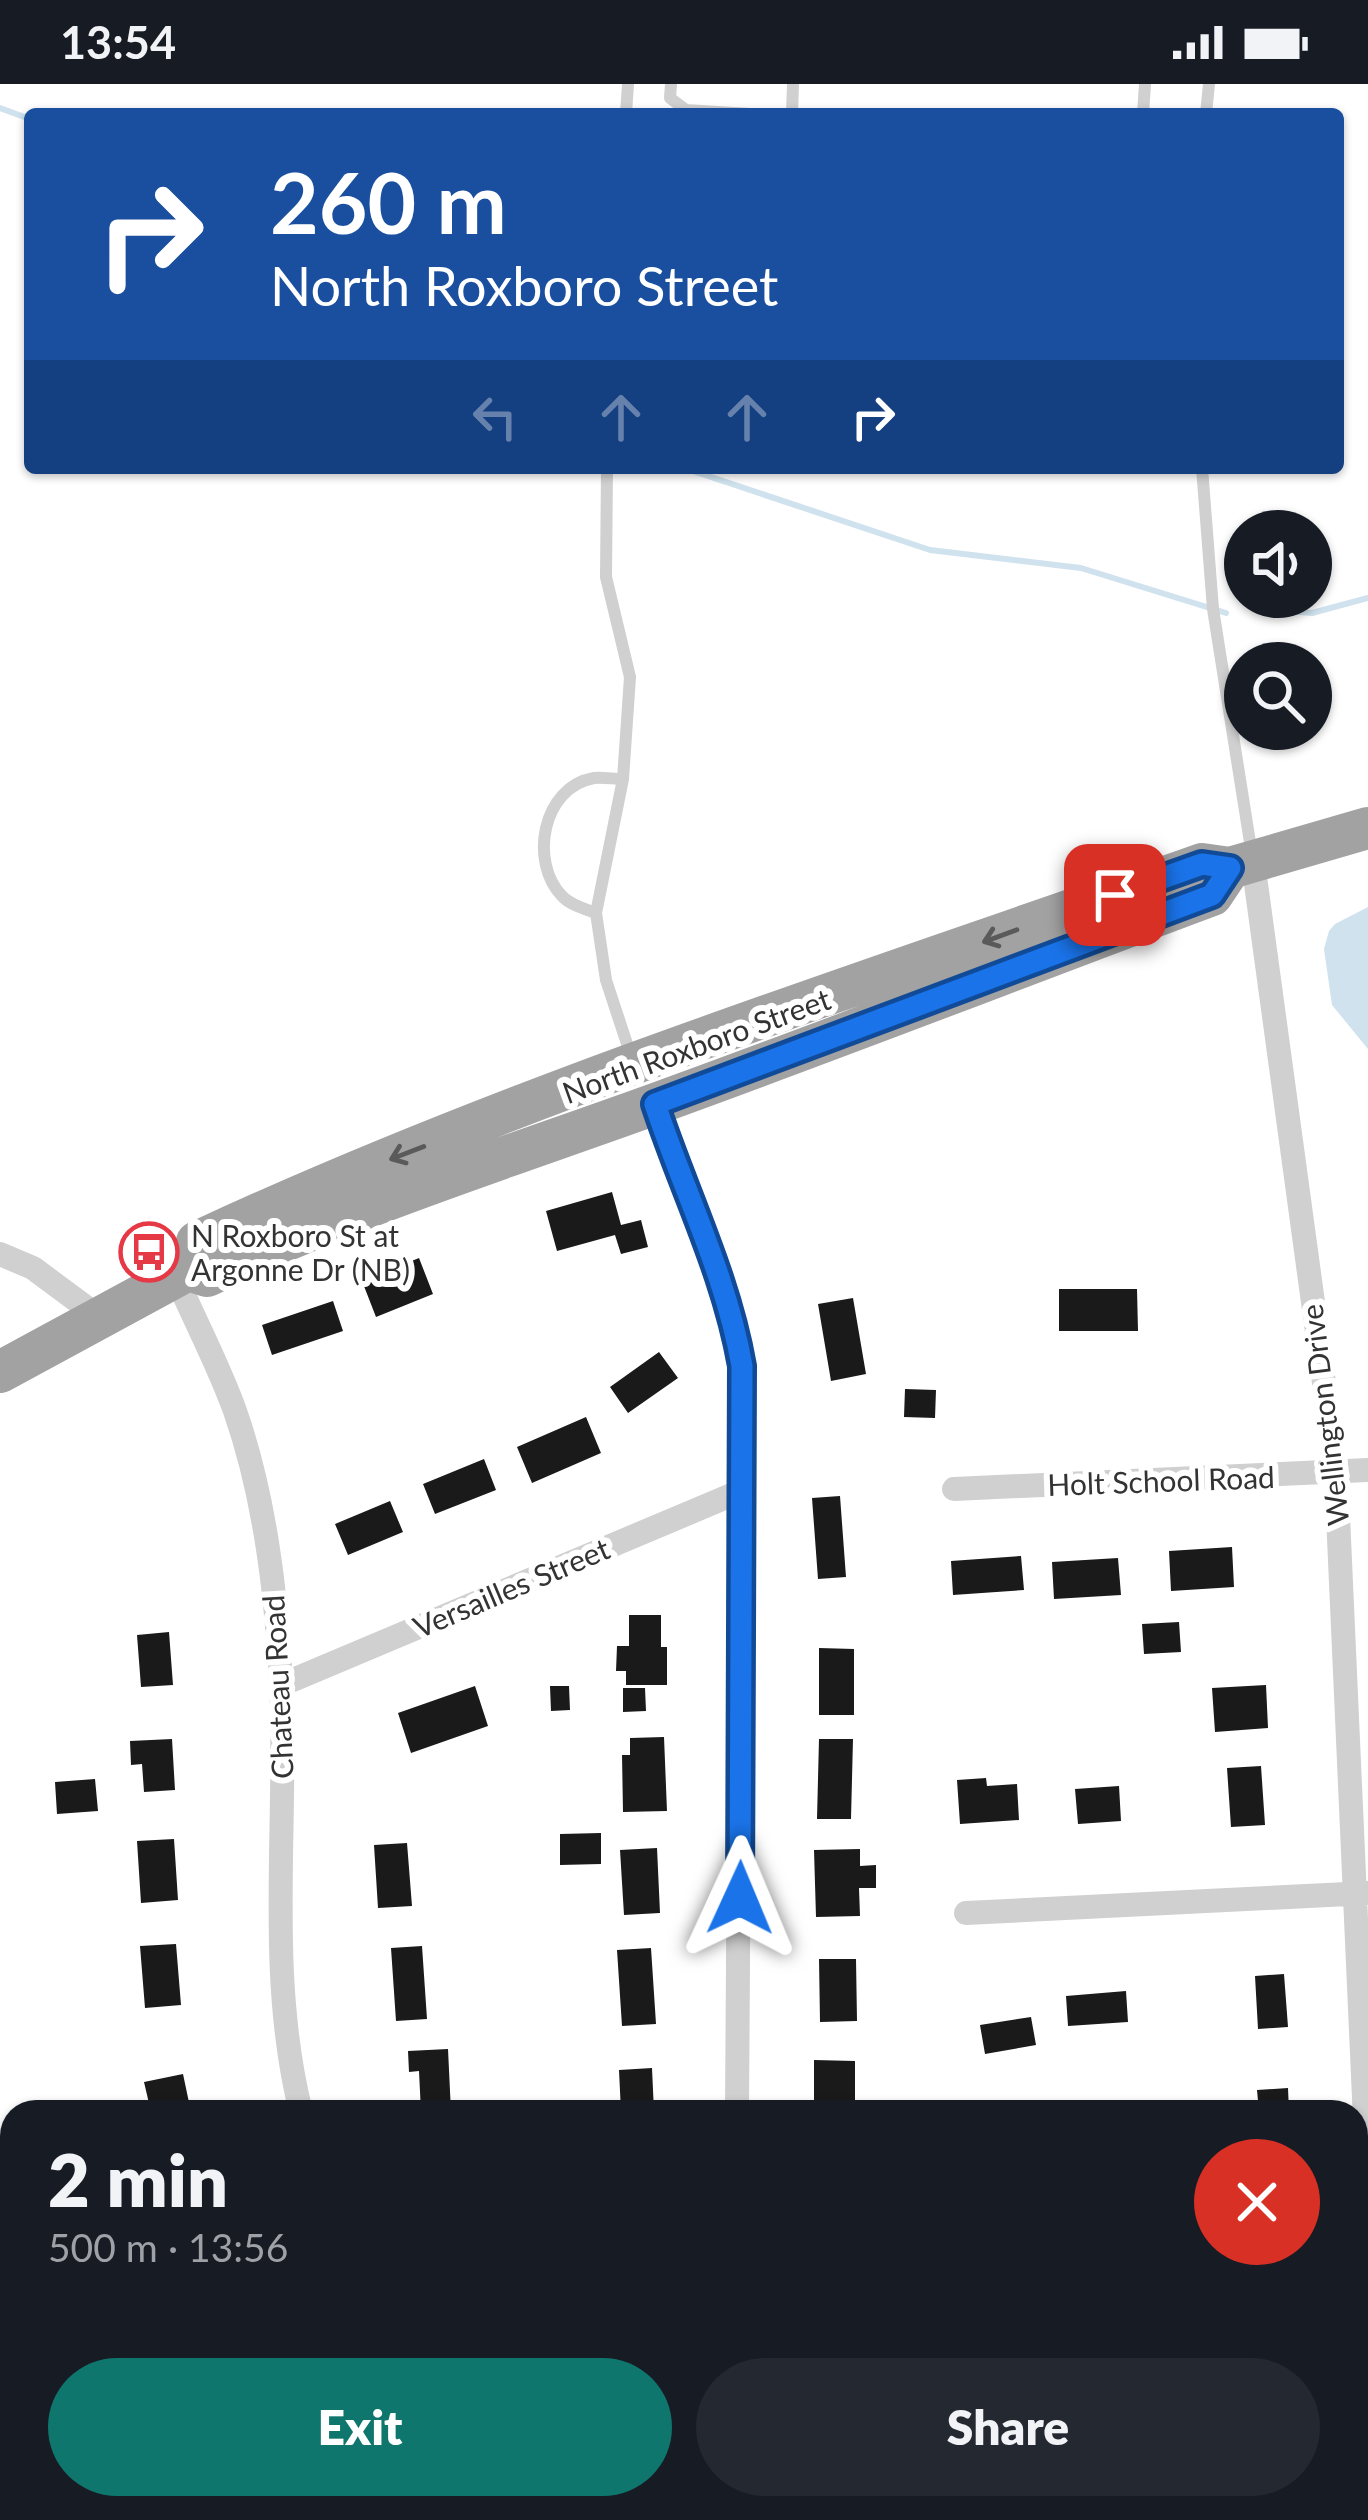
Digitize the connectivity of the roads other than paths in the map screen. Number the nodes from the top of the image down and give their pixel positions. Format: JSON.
{"nodes":[{"id":1,"x":671,"y":84,"type":"edge"},
{"id":2,"x":683,"y":108,"type":"edge"},
{"id":3,"x":607,"y":474,"type":"edge"},
{"id":4,"x":1202,"y":474,"type":"edge"},
{"id":5,"x":623,"y":779,"type":"junction"},
{"id":6,"x":1368,"y":828,"type":"edge"},
{"id":7,"x":1242,"y":865,"type":"junction"},
{"id":8,"x":596,"y":913,"type":"junction"},
{"id":9,"x":826,"y":998,"type":"junction"},
{"id":10,"x":633,"y":1064,"type":"junction"},
{"id":11,"x":655,"y":1104,"type":"junction"},
{"id":12,"x":468,"y":1167,"type":"junction"},
{"id":13,"x":0,"y":1254,"type":"edge"},
{"id":14,"x":182,"y":1274,"type":"junction"},
{"id":15,"x":99,"y":1317,"type":"junction"},
{"id":16,"x":2,"y":1367,"type":"edge"},
{"id":17,"x":1368,"y":1470,"type":"edge"},
{"id":18,"x":1336,"y":1471,"type":"junction"},
{"id":19,"x":953,"y":1489,"type":"dead end"},
{"id":20,"x":741,"y":1492,"type":"junction"},
{"id":21,"x":281,"y":1685,"type":"junction"},
{"id":22,"x":1362,"y":1894,"type":"edge"},
{"id":23,"x":966,"y":1912,"type":"dead end"},
{"id":24,"x":299,"y":2100,"type":"edge"},
{"id":25,"x":737,"y":2100,"type":"edge"},
{"id":26,"x":1366,"y":2100,"type":"edge"}],
"edges":[{"from":1,"to":2,"type":"lane"},
{"from":3,"to":5,"type":"lane"},
{"from":4,"to":7,"type":"lane"},
{"from":5,"to":8,"type":"lane"},
{"from":5,"to":8,"type":"lane"},
{"from":6,"to":7,"type":"highway","name":"North Roxboro Street"},
{"from":7,"to":9,"type":"highway","name":"North Roxboro Street","one_way":true},
{"from":7,"to":11,"type":"highway","name":"North Roxboro Street"},
{"from":7,"to":18,"type":"street","name":"Wellington Drive"},
{"from":8,"to":10,"type":"lane"},
{"from":9,"to":10,"type":"highway","name":"North Roxboro Street"},
{"from":9,"to":11,"type":"highway"},
{"from":10,"to":12,"type":"highway"},
{"from":10,"to":14,"type":"highway","name":"North Roxboro Street","one_way":true},
{"from":11,"to":12,"type":"highway","name":"North Roxboro Street"},
{"from":11,"to":20,"type":"street"},
{"from":12,"to":14,"type":"highway","name":"North Roxboro Street"},
{"from":13,"to":15,"type":"street"},
{"from":14,"to":15,"type":"highway","name":"North Roxboro Street"},
{"from":14,"to":21,"type":"street","name":"Chateau Road"},
{"from":15,"to":16,"type":"highway","name":"North Roxboro Street"},
{"from":17,"to":18,"type":"street","name":"Holt School Road"},
{"from":18,"to":19,"type":"street","name":"Holt School Road"},
{"from":18,"to":22,"type":"street","name":"Wellington Drive"},
{"from":20,"to":21,"type":"street","name":"Versailles Street"},
{"from":20,"to":25,"type":"street"},
{"from":21,"to":24,"type":"street","name":"Chateau Road"},
{"from":22,"to":23,"type":"street"},
{"from":22,"to":26,"type":"street","name":"Wellington Drive"}]}
